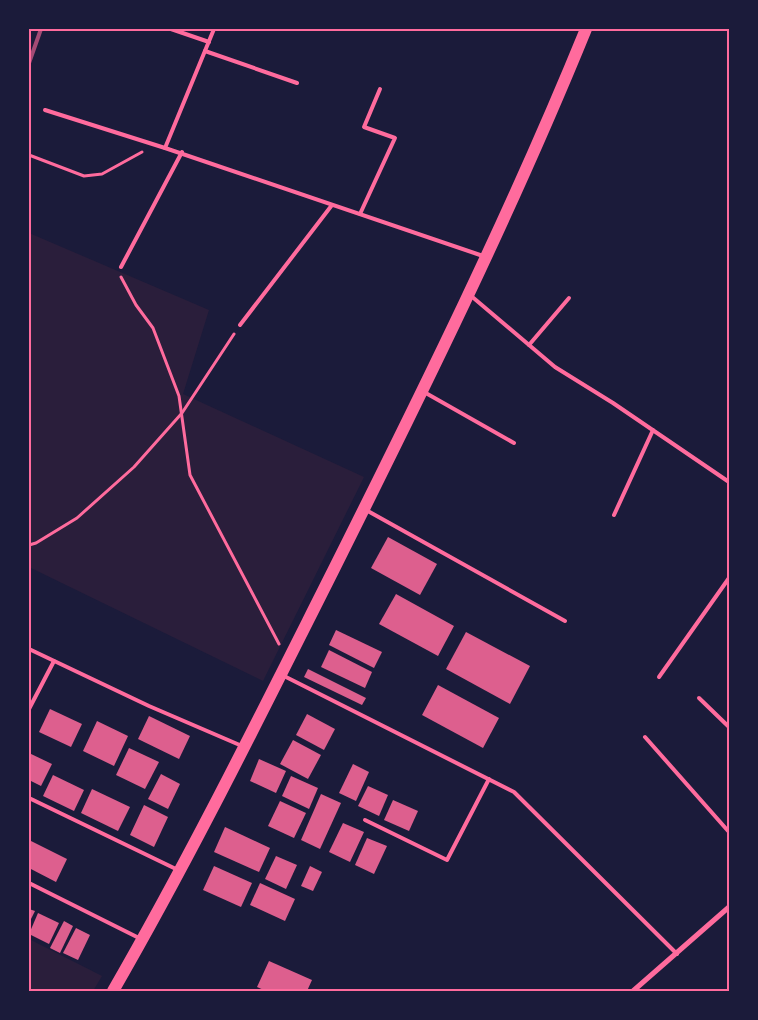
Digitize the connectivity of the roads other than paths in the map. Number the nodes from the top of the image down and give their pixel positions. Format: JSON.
{"nodes":[{"id":1,"x":171,"y":29,"type":"edge"},
{"id":2,"x":214,"y":29,"type":"edge"},
{"id":3,"x":586,"y":29,"type":"edge"},
{"id":4,"x":209,"y":42,"type":"junction"},
{"id":5,"x":205,"y":51,"type":"junction"},
{"id":6,"x":298,"y":83,"type":"dead end"},
{"id":7,"x":380,"y":89,"type":"dead end"},
{"id":8,"x":45,"y":110,"type":"dead end"},
{"id":9,"x":165,"y":148,"type":"junction"},
{"id":10,"x":182,"y":152,"type":"junction"},
{"id":11,"x":332,"y":205,"type":"junction"},
{"id":12,"x":360,"y":214,"type":"junction"},
{"id":13,"x":485,"y":257,"type":"junction"},
{"id":14,"x":121,"y":267,"type":"road end"},
{"id":15,"x":468,"y":293,"type":"junction"},
{"id":16,"x":569,"y":298,"type":"dead end"},
{"id":17,"x":240,"y":325,"type":"road end"},
{"id":18,"x":530,"y":345,"type":"junction"},
{"id":19,"x":421,"y":390,"type":"junction"},
{"id":20,"x":652,"y":430,"type":"junction"},
{"id":21,"x":514,"y":443,"type":"dead end"},
{"id":22,"x":729,"y":482,"type":"edge"},
{"id":23,"x":364,"y":509,"type":"junction"},
{"id":24,"x":614,"y":515,"type":"dead end"},
{"id":25,"x":729,"y":578,"type":"edge"},
{"id":26,"x":565,"y":621,"type":"dead end"},
{"id":27,"x":29,"y":649,"type":"edge"},
{"id":28,"x":54,"y":661,"type":"junction"},
{"id":29,"x":281,"y":675,"type":"junction"},
{"id":30,"x":659,"y":677,"type":"dead end"},
{"id":31,"x":700,"y":698,"type":"dead end"},
{"id":32,"x":29,"y":709,"type":"edge"},
{"id":33,"x":729,"y":727,"type":"edge"},
{"id":34,"x":645,"y":737,"type":"dead end"},
{"id":35,"x":244,"y":746,"type":"junction"},
{"id":36,"x":489,"y":779,"type":"junction"},
{"id":37,"x":29,"y":798,"type":"edge"},
{"id":38,"x":365,"y":820,"type":"dead end"},
{"id":39,"x":729,"y":832,"type":"edge"},
{"id":40,"x":179,"y":870,"type":"junction"},
{"id":41,"x":29,"y":882,"type":"edge"},
{"id":42,"x":729,"y":907,"type":"edge"},
{"id":43,"x":143,"y":940,"type":"junction"},
{"id":44,"x":677,"y":954,"type":"junction"},
{"id":45,"x":113,"y":991,"type":"edge"},
{"id":46,"x":633,"y":991,"type":"edge"}],
"edges":[{"from":1,"to":4,"type":"lane"},
{"from":2,"to":4,"type":"lane"},
{"from":3,"to":13,"type":"main road"},
{"from":4,"to":5,"type":"lane"},
{"from":5,"to":6,"type":"lane"},
{"from":5,"to":9,"type":"lane"},
{"from":7,"to":12,"type":"lane"},
{"from":8,"to":9,"type":"lane"},
{"from":9,"to":10,"type":"lane"},
{"from":10,"to":11,"type":"lane"},
{"from":10,"to":14,"type":"lane"},
{"from":11,"to":12,"type":"lane"},
{"from":11,"to":17,"type":"lane"},
{"from":12,"to":13,"type":"lane"},
{"from":13,"to":15,"type":"main road"},
{"from":15,"to":18,"type":"lane"},
{"from":15,"to":19,"type":"main road"},
{"from":16,"to":18,"type":"lane"},
{"from":18,"to":20,"type":"lane"},
{"from":19,"to":21,"type":"lane"},
{"from":19,"to":23,"type":"main road"},
{"from":20,"to":22,"type":"lane"},
{"from":20,"to":24,"type":"lane"},
{"from":23,"to":26,"type":"lane"},
{"from":23,"to":29,"type":"main road"},
{"from":25,"to":30,"type":"lane"},
{"from":27,"to":28,"type":"lane"},
{"from":28,"to":32,"type":"lane"},
{"from":28,"to":35,"type":"lane"},
{"from":29,"to":35,"type":"main road"},
{"from":29,"to":36,"type":"lane"},
{"from":31,"to":33,"type":"lane"},
{"from":34,"to":39,"type":"lane"},
{"from":35,"to":40,"type":"main road"},
{"from":36,"to":38,"type":"lane"},
{"from":36,"to":44,"type":"lane"},
{"from":37,"to":40,"type":"lane"},
{"from":40,"to":43,"type":"main road"},
{"from":41,"to":43,"type":"lane"},
{"from":42,"to":44,"type":"street"},
{"from":43,"to":45,"type":"main road"},
{"from":44,"to":46,"type":"street"}]}
